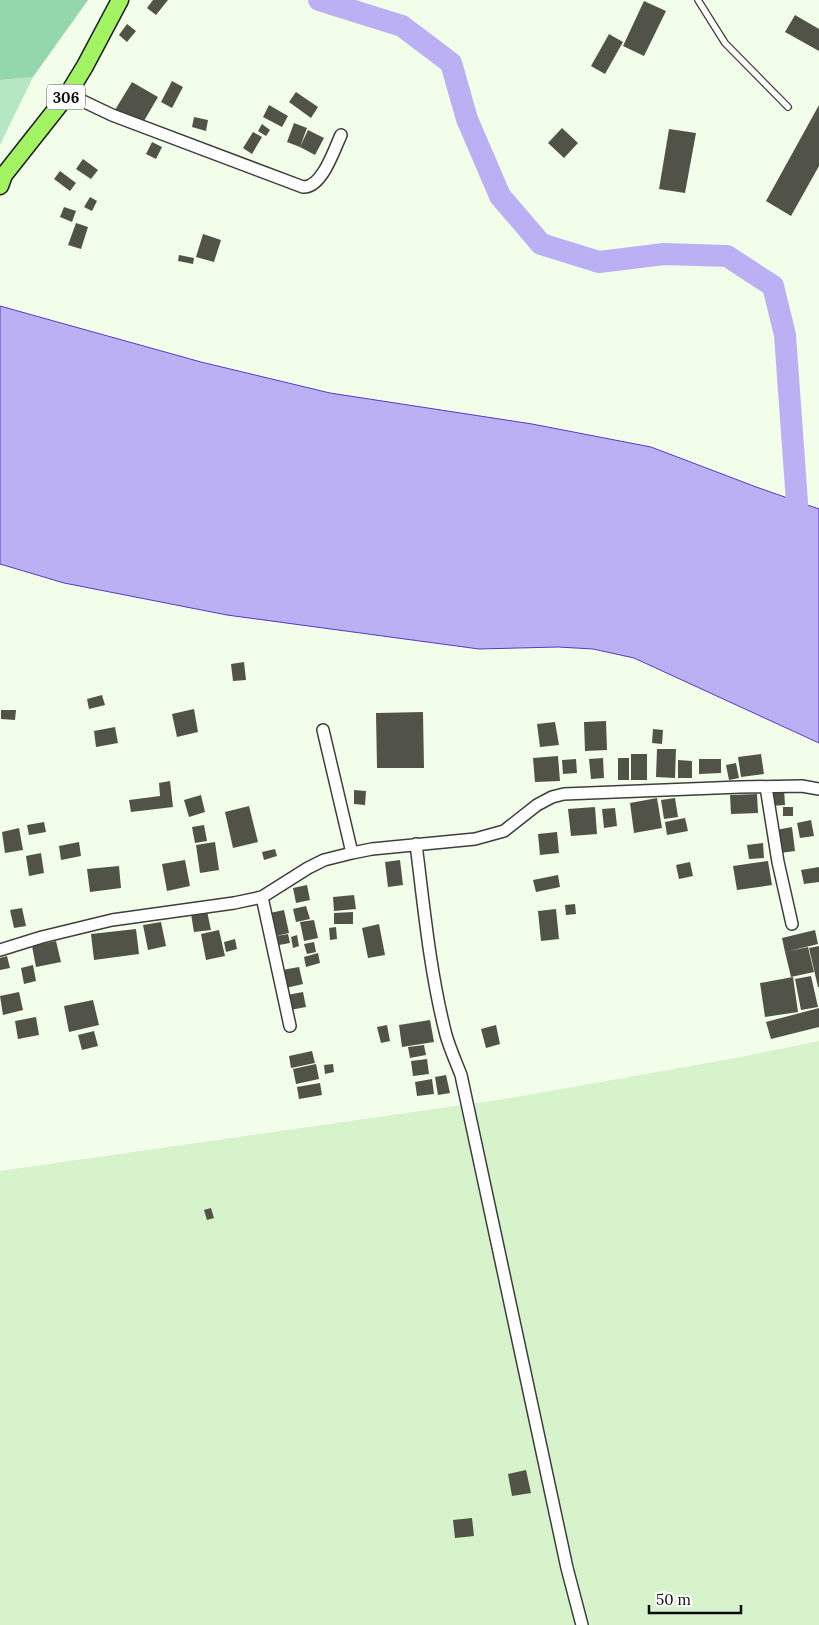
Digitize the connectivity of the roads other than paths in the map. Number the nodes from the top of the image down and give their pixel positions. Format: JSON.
{"nodes":[{"id":1,"x":120,"y":0,"type":"edge"},
{"id":2,"x":698,"y":0,"type":"edge"},
{"id":3,"x":68,"y":94,"type":"junction"},
{"id":4,"x":788,"y":107,"type":"dead end"},
{"id":5,"x":341,"y":135,"type":"dead end"},
{"id":6,"x":0,"y":186,"type":"edge"},
{"id":7,"x":323,"y":730,"type":"dead end"},
{"id":8,"x":766,"y":787,"type":"junction"},
{"id":9,"x":819,"y":789,"type":"edge"},
{"id":10,"x":416,"y":844,"type":"junction"},
{"id":11,"x":352,"y":853,"type":"junction"},
{"id":12,"x":262,"y":897,"type":"junction"},
{"id":13,"x":792,"y":924,"type":"dead end"},
{"id":14,"x":0,"y":950,"type":"edge"},
{"id":15,"x":290,"y":1026,"type":"dead end"},
{"id":16,"x":582,"y":1625,"type":"edge"}],
"edges":[{"from":1,"to":3,"type":"main road","number":"306"},
{"from":2,"to":4,"type":"lane"},
{"from":3,"to":5,"type":"street"},
{"from":3,"to":6,"type":"main road","number":"306"},
{"from":7,"to":11,"type":"street"},
{"from":8,"to":9,"type":"street"},
{"from":8,"to":10,"type":"street"},
{"from":8,"to":13,"type":"street"},
{"from":10,"to":11,"type":"street"},
{"from":10,"to":16,"type":"street"},
{"from":11,"to":12,"type":"street"},
{"from":12,"to":14,"type":"street"},
{"from":12,"to":15,"type":"street"}]}
